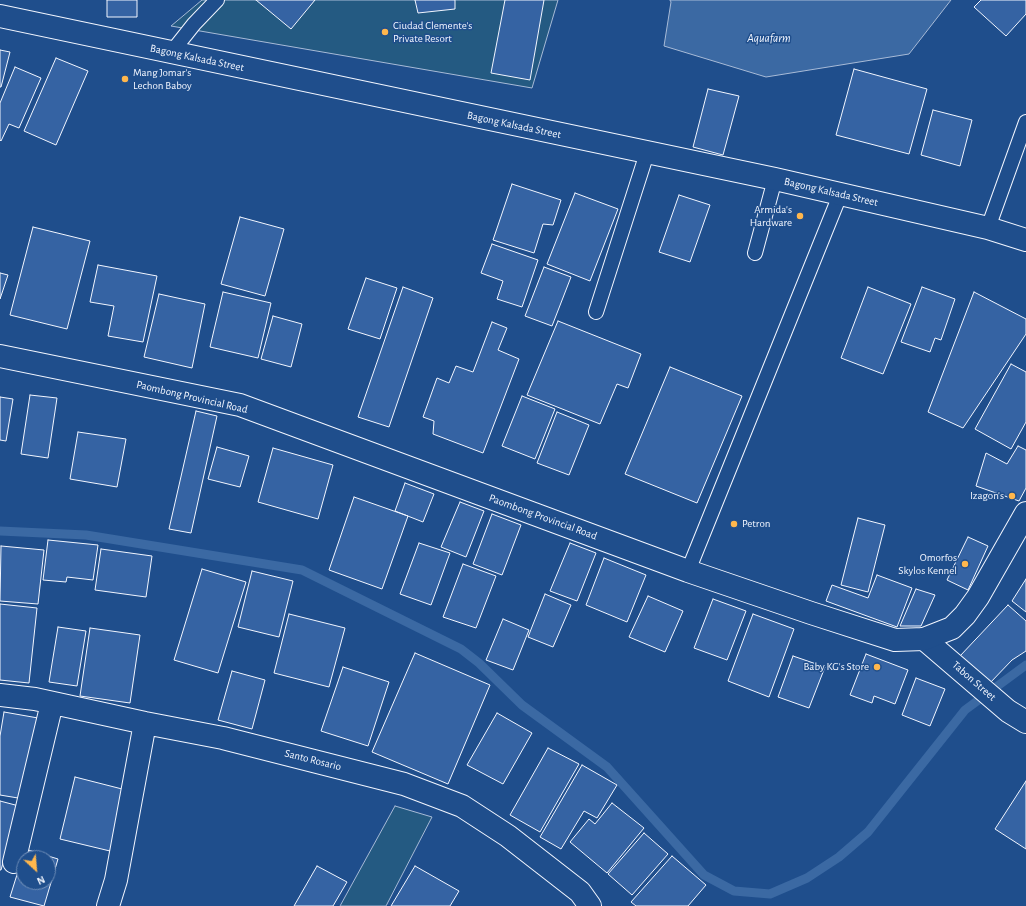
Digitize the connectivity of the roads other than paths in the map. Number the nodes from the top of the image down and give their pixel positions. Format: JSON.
{"nodes":[{"id":1,"x":217,"y":0,"type":"edge"},
{"id":2,"x":0,"y":16,"type":"edge"},
{"id":3,"x":171,"y":53,"type":"junction"},
{"id":4,"x":1026,"y":122,"type":"edge"},
{"id":5,"x":647,"y":153,"type":"junction"},
{"id":6,"x":775,"y":179,"type":"junction"},
{"id":7,"x":840,"y":195,"type":"junction"},
{"id":8,"x":988,"y":228,"type":"junction"},
{"id":9,"x":1026,"y":240,"type":"edge"},
{"id":10,"x":755,"y":253,"type":"dead end"},
{"id":11,"x":596,"y":312,"type":"dead end"},
{"id":12,"x":0,"y":356,"type":"edge"},
{"id":13,"x":1026,"y":513,"type":"edge"},
{"id":14,"x":688,"y":571,"type":"junction"},
{"id":15,"x":924,"y":638,"type":"junction"},
{"id":16,"x":0,"y":695,"type":"edge"},
{"id":17,"x":52,"y":703,"type":"junction"},
{"id":18,"x":1017,"y":716,"type":"edge"},
{"id":19,"x":145,"y":723,"type":"junction"},
{"id":20,"x":14,"y":862,"type":"dead end"},
{"id":21,"x":108,"y":906,"type":"edge"},
{"id":22,"x":590,"y":906,"type":"edge"}],
"edges":[{"from":1,"to":3,"type":"lane"},
{"from":2,"to":3,"type":"main road","name":"Bagong Kalsada Street"},
{"from":3,"to":5,"type":"main road","name":"Bagong Kalsada Street"},
{"from":4,"to":8,"type":"lane"},
{"from":5,"to":6,"type":"main road","name":"Bagong Kalsada Street"},
{"from":5,"to":11,"type":"lane"},
{"from":6,"to":7,"type":"main road","name":"Bagong Kalsada Street"},
{"from":6,"to":10,"type":"lane"},
{"from":7,"to":8,"type":"main road","name":"Bagong Kalsada Street"},
{"from":7,"to":14,"type":"lane"},
{"from":8,"to":9,"type":"main road","name":"Bagong Kalsada Street"},
{"from":12,"to":14,"type":"main road","name":"Paombong Provincial Road"},
{"from":13,"to":15,"type":"main road","name":"Paombong Provincial Road"},
{"from":14,"to":15,"type":"main road","name":"Paombong Provincial Road"},
{"from":15,"to":18,"type":"main road","name":"Tabon Street"},
{"from":16,"to":17,"type":"main road","name":"Santo Rosario"},
{"from":17,"to":19,"type":"main road","name":"Santo Rosario"},
{"from":17,"to":20,"type":"main road"},
{"from":19,"to":21,"type":"main road"},
{"from":19,"to":22,"type":"main road","name":"Santo Rosario"}]}
